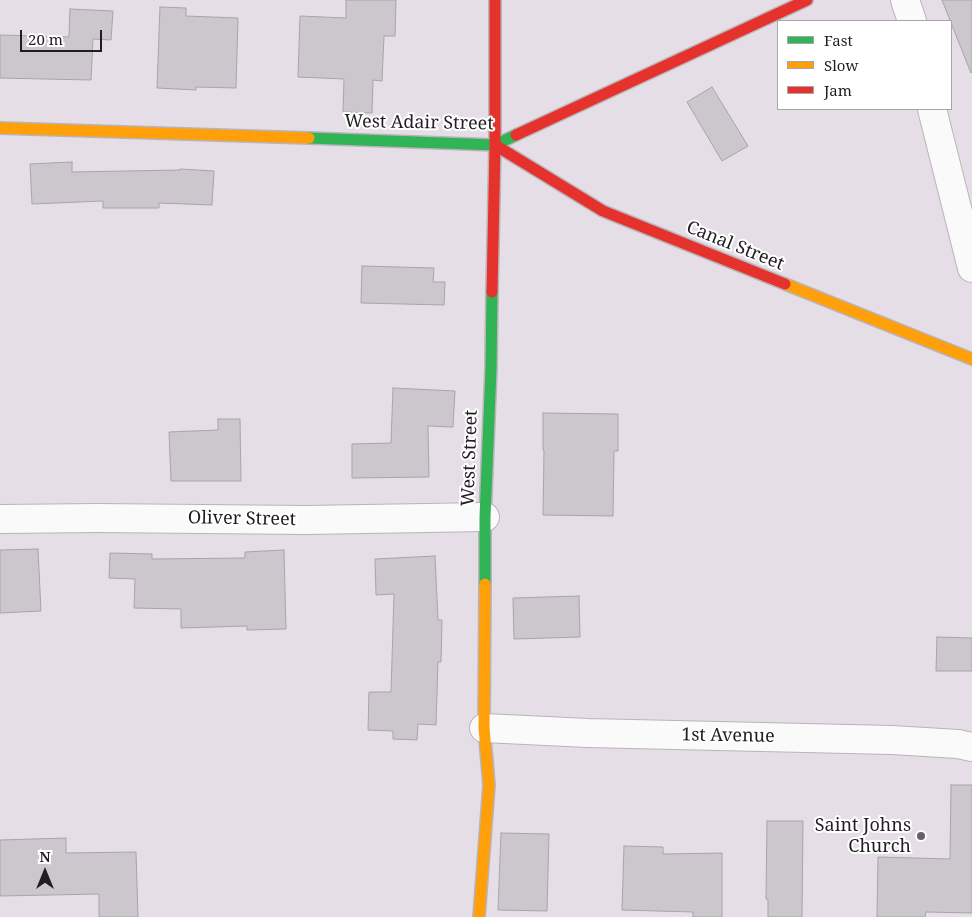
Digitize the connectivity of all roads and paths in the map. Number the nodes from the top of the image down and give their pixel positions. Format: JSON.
{"nodes":[{"id":1,"x":495,"y":0,"type":"edge"},
{"id":2,"x":807,"y":0,"type":"edge"},
{"id":3,"x":905,"y":0,"type":"edge"},
{"id":4,"x":912,"y":20,"type":"edge"},
{"id":5,"x":932,"y":110,"type":"edge"},
{"id":6,"x":0,"y":128,"type":"edge"},
{"id":7,"x":495,"y":145,"type":"junction"},
{"id":8,"x":972,"y":268,"type":"edge"},
{"id":9,"x":972,"y":360,"type":"edge"},
{"id":10,"x":485,"y":517,"type":"junction"},
{"id":11,"x":0,"y":519,"type":"edge"},
{"id":12,"x":484,"y":728,"type":"junction"},
{"id":13,"x":972,"y":747,"type":"edge"},
{"id":14,"x":479,"y":917,"type":"edge"}],
"edges":[{"from":1,"to":7,"type":"street","name":"West Street"},
{"from":2,"to":7,"type":"street","name":"West Adair Street"},
{"from":3,"to":4,"type":"street"},
{"from":5,"to":8,"type":"street"},
{"from":6,"to":7,"type":"street","name":"West Adair Street"},
{"from":7,"to":9,"type":"street","name":"Canal Street"},
{"from":7,"to":10,"type":"street","name":"West Street"},
{"from":10,"to":11,"type":"street","name":"Oliver Street"},
{"from":10,"to":12,"type":"street","name":"West Street"},
{"from":12,"to":13,"type":"street","name":"1st Avenue"},
{"from":12,"to":14,"type":"street","name":"West Street"}]}
